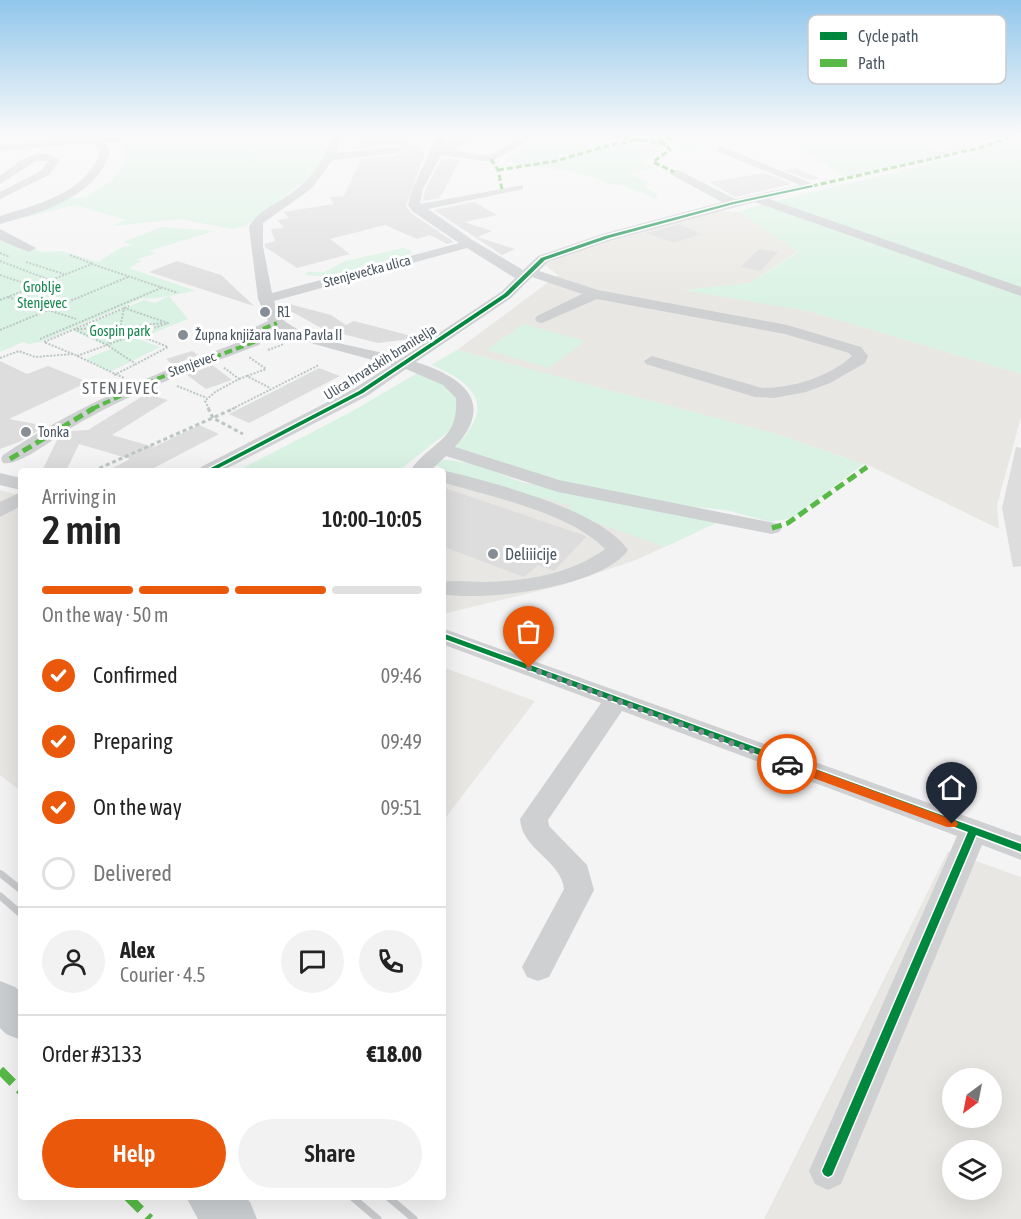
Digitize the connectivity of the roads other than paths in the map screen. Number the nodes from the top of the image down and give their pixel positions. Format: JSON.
{"nodes":[{"id":1,"x":72,"y":192,"type":"edge"},
{"id":2,"x":303,"y":192,"type":"edge"},
{"id":3,"x":416,"y":192,"type":"edge"},
{"id":4,"x":495,"y":192,"type":"edge"},
{"id":5,"x":712,"y":192,"type":"edge"},
{"id":6,"x":788,"y":192,"type":"edge"},
{"id":7,"x":1,"y":196,"type":"edge"},
{"id":8,"x":759,"y":199,"type":"junction"},
{"id":9,"x":733,"y":203,"type":"junction"},
{"id":10,"x":37,"y":207,"type":"junction"},
{"id":11,"x":416,"y":208,"type":"junction"},
{"id":12,"x":0,"y":220,"type":"edge"},
{"id":13,"x":0,"y":233,"type":"edge"},
{"id":14,"x":469,"y":244,"type":"junction"},
{"id":15,"x":29,"y":248,"type":"dead end"},
{"id":16,"x":526,"y":274,"type":"junction"},
{"id":17,"x":1021,"y":292,"type":"edge"},
{"id":18,"x":595,"y":294,"type":"junction"},
{"id":19,"x":265,"y":299,"type":"junction"},
{"id":20,"x":542,"y":319,"type":"dead end"},
{"id":21,"x":277,"y":323,"type":"junction"},
{"id":22,"x":652,"y":361,"type":"dead end"},
{"id":23,"x":403,"y":364,"type":"junction"},
{"id":24,"x":442,"y":448,"type":"junction"},
{"id":25,"x":10,"y":459,"type":"dead end"},
{"id":26,"x":214,"y":468,"type":"edge"},
{"id":27,"x":425,"y":468,"type":"edge"},
{"id":28,"x":446,"y":477,"type":"edge"},
{"id":29,"x":18,"y":500,"type":"edge"},
{"id":30,"x":0,"y":511,"type":"edge"},
{"id":31,"x":772,"y":528,"type":"dead end"},
{"id":32,"x":446,"y":588,"type":"edge"},
{"id":33,"x":446,"y":636,"type":"edge"},
{"id":34,"x":616,"y":700,"type":"junction"},
{"id":35,"x":973,"y":832,"type":"junction"},
{"id":36,"x":1021,"y":849,"type":"edge"},
{"id":37,"x":538,"y":967,"type":"dead end"},
{"id":38,"x":0,"y":1000,"type":"edge"},
{"id":39,"x":18,"y":1017,"type":"edge"},
{"id":40,"x":828,"y":1171,"type":"dead end"},
{"id":41,"x":213,"y":1200,"type":"edge"},
{"id":42,"x":233,"y":1219,"type":"edge"}],
"edges":[{"from":1,"to":10,"type":"street"},
{"from":2,"to":19,"type":"street"},
{"from":3,"to":11,"type":"street"},
{"from":4,"to":11,"type":"street"},
{"from":5,"to":9,"type":"street"},
{"from":6,"to":8,"type":"street"},
{"from":7,"to":10,"type":"street"},
{"from":8,"to":9,"type":"street"},
{"from":8,"to":17,"type":"street"},
{"from":9,"to":16,"type":"street"},
{"from":10,"to":12,"type":"street"},
{"from":11,"to":14,"type":"street"},
{"from":13,"to":15,"type":"street"},
{"from":14,"to":16,"type":"street"},
{"from":14,"to":19,"type":"street","name":"Stenjevečka ulica"},
{"from":16,"to":18,"type":"street"},
{"from":16,"to":23,"type":"street","name":"Ulica hrvatskih branitelja"},
{"from":18,"to":20,"type":"street"},
{"from":18,"to":22,"type":"street"},
{"from":19,"to":21,"type":"street"},
{"from":21,"to":23,"type":"street"},
{"from":21,"to":25,"type":"street","name":"Stenjevec"},
{"from":23,"to":24,"type":"street"},
{"from":23,"to":26,"type":"street","name":"Ulica hrvatskih branitelja"},
{"from":24,"to":27,"type":"street"},
{"from":24,"to":31,"type":"street"},
{"from":28,"to":32,"type":"street"},
{"from":29,"to":30,"type":"street"},
{"from":33,"to":34,"type":"street"},
{"from":34,"to":35,"type":"street"},
{"from":34,"to":37,"type":"street"},
{"from":35,"to":36,"type":"street"},
{"from":35,"to":40,"type":"street"},
{"from":38,"to":39,"type":"main road"},
{"from":41,"to":42,"type":"main road"}]}
